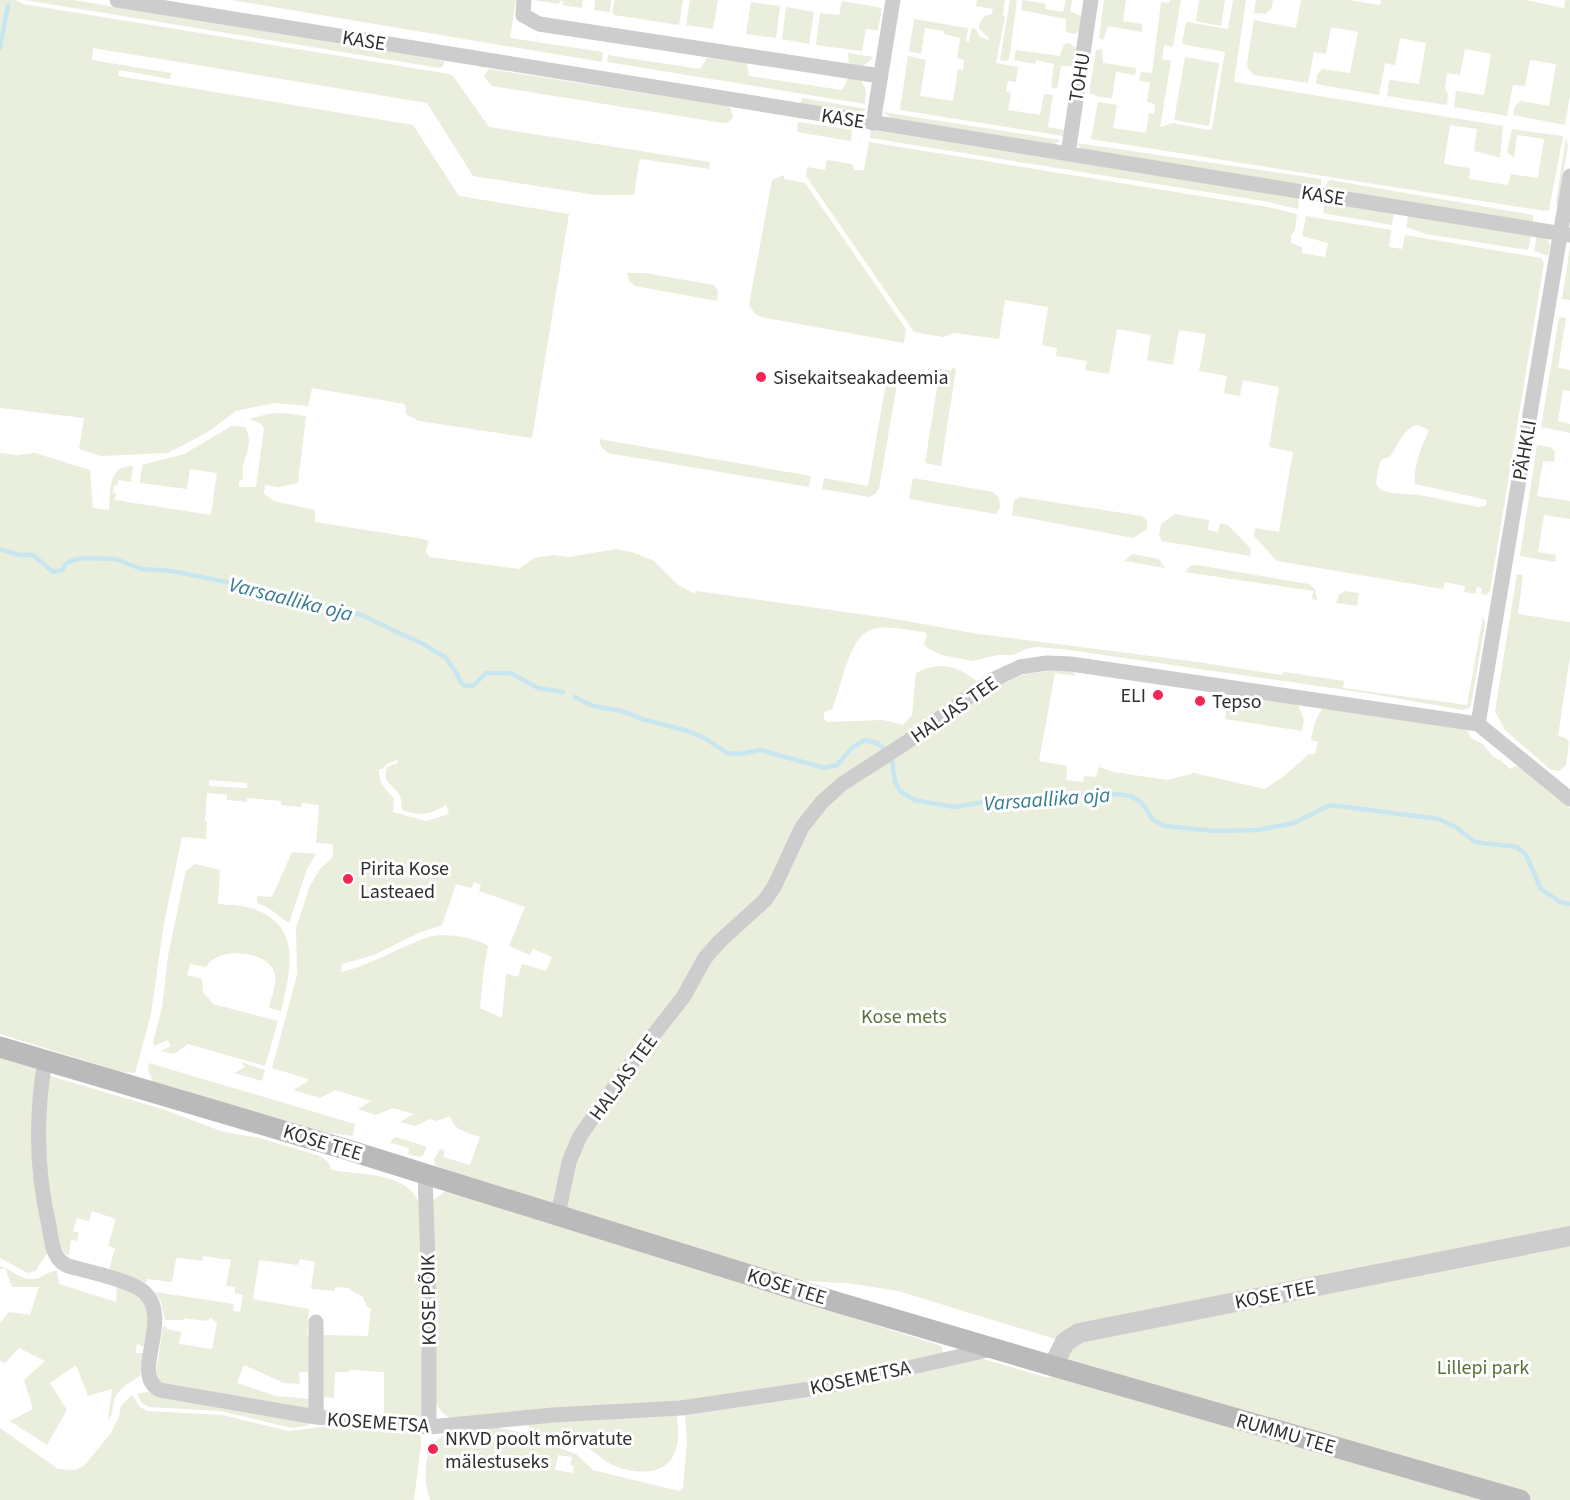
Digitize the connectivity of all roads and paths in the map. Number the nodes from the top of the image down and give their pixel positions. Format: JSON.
{"nodes":[{"id":1,"x":117,"y":0,"type":"edge"},
{"id":2,"x":524,"y":0,"type":"edge"},
{"id":3,"x":893,"y":0,"type":"edge"},
{"id":4,"x":1091,"y":0,"type":"edge"},
{"id":5,"x":880,"y":76,"type":"junction"},
{"id":6,"x":873,"y":123,"type":"junction"},
{"id":7,"x":1068,"y":154,"type":"junction"},
{"id":8,"x":1570,"y":176,"type":"edge"},
{"id":9,"x":1565,"y":234,"type":"edge"},
{"id":10,"x":1478,"y":724,"type":"junction"},
{"id":11,"x":1570,"y":799,"type":"edge"},
{"id":12,"x":0,"y":1047,"type":"edge"},
{"id":13,"x":45,"y":1060,"type":"junction"},
{"id":14,"x":425,"y":1173,"type":"junction"},
{"id":15,"x":558,"y":1215,"type":"junction"},
{"id":16,"x":1570,"y":1236,"type":"edge"},
{"id":17,"x":316,"y":1322,"type":"dead end"},
{"id":18,"x":994,"y":1349,"type":"junction"},
{"id":19,"x":1053,"y":1366,"type":"junction"},
{"id":20,"x":316,"y":1417,"type":"junction"},
{"id":21,"x":429,"y":1427,"type":"junction"},
{"id":22,"x":1520,"y":1500,"type":"edge"}],
"edges":[{"from":1,"to":6,"type":"street","name":"KASE"},
{"from":2,"to":5,"type":"street"},
{"from":3,"to":5,"type":"street"},
{"from":4,"to":7,"type":"street","name":"TOHU"},
{"from":5,"to":6,"type":"street"},
{"from":6,"to":7,"type":"street","name":"KASE"},
{"from":7,"to":9,"type":"street","name":"KASE"},
{"from":8,"to":9,"type":"street","name":"PÄHKLI"},
{"from":9,"to":10,"type":"street","name":"PÄHKLI"},
{"from":10,"to":11,"type":"street"},
{"from":10,"to":15,"type":"street","name":"HALJAS TEE"},
{"from":12,"to":13,"type":"main road","name":"KOSE TEE"},
{"from":13,"to":14,"type":"main road","name":"KOSE TEE"},
{"from":13,"to":20,"type":"street","name":"KOSEMETSA"},
{"from":14,"to":15,"type":"main road","name":"KOSE TEE"},
{"from":14,"to":21,"type":"street","name":"KOSE PÕIK"},
{"from":15,"to":18,"type":"main road","name":"KOSE TEE"},
{"from":16,"to":19,"type":"street","name":"KOSE TEE"},
{"from":17,"to":20,"type":"street"},
{"from":18,"to":19,"type":"main road","name":"KOSE TEE"},
{"from":18,"to":21,"type":"street","name":"KOSEMETSA"},
{"from":19,"to":22,"type":"main road","name":"RUMMU TEE"},
{"from":20,"to":21,"type":"street","name":"KOSEMETSA"}]}
